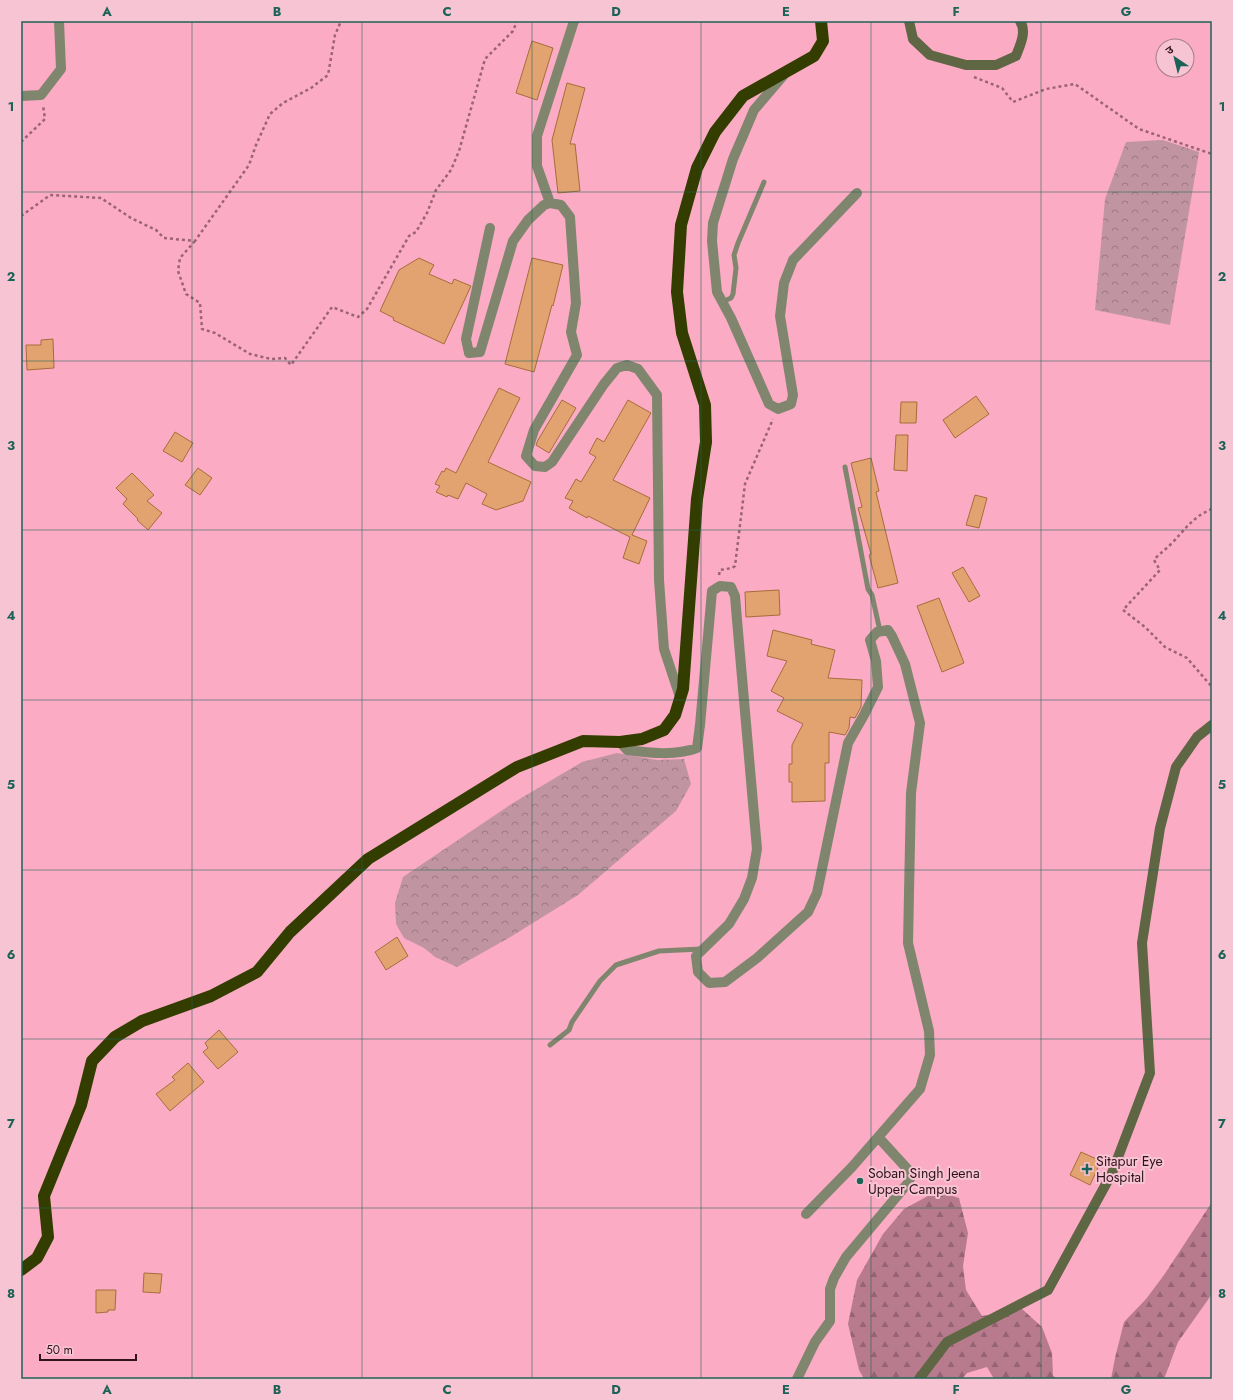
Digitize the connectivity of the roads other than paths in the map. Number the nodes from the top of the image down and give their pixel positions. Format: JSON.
{"nodes":[{"id":1,"x":59,"y":21,"type":"edge"},
{"id":2,"x":574,"y":21,"type":"edge"},
{"id":3,"x":821,"y":21,"type":"edge"},
{"id":4,"x":909,"y":21,"type":"edge"},
{"id":5,"x":1020,"y":21,"type":"edge"},
{"id":6,"x":786,"y":72,"type":"junction"},
{"id":7,"x":21,"y":96,"type":"edge"},
{"id":8,"x":764,"y":182,"type":"dead end"},
{"id":9,"x":857,"y":193,"type":"dead end"},
{"id":10,"x":550,"y":203,"type":"junction"},
{"id":11,"x":490,"y":228,"type":"dead end"},
{"id":12,"x":722,"y":302,"type":"junction"},
{"id":13,"x":845,"y":466,"type":"dead end"},
{"id":14,"x":880,"y":632,"type":"junction"},
{"id":15,"x":680,"y":697,"type":"junction"},
{"id":16,"x":1212,"y":725,"type":"edge"},
{"id":17,"x":620,"y":742,"type":"junction"},
{"id":18,"x":702,"y":949,"type":"junction"},
{"id":19,"x":550,"y":1045,"type":"dead end"},
{"id":20,"x":879,"y":1138,"type":"junction"},
{"id":21,"x":806,"y":1214,"type":"dead end"},
{"id":22,"x":21,"y":1270,"type":"edge"},
{"id":23,"x":797,"y":1379,"type":"edge"},
{"id":24,"x":919,"y":1379,"type":"edge"}],
"edges":[{"from":1,"to":7,"type":"street"},
{"from":2,"to":10,"type":"street"},
{"from":3,"to":6,"type":"highway"},
{"from":4,"to":5,"type":"main road"},
{"from":6,"to":12,"type":"street"},
{"from":6,"to":15,"type":"highway"},
{"from":8,"to":12,"type":"lane"},
{"from":9,"to":12,"type":"street"},
{"from":10,"to":11,"type":"street"},
{"from":10,"to":15,"type":"street"},
{"from":13,"to":14,"type":"lane"},
{"from":14,"to":18,"type":"street"},
{"from":14,"to":20,"type":"street"},
{"from":15,"to":17,"type":"highway"},
{"from":16,"to":24,"type":"main road"},
{"from":17,"to":18,"type":"street"},
{"from":17,"to":22,"type":"highway"},
{"from":18,"to":19,"type":"lane"},
{"from":20,"to":21,"type":"street"},
{"from":20,"to":23,"type":"street"}]}
